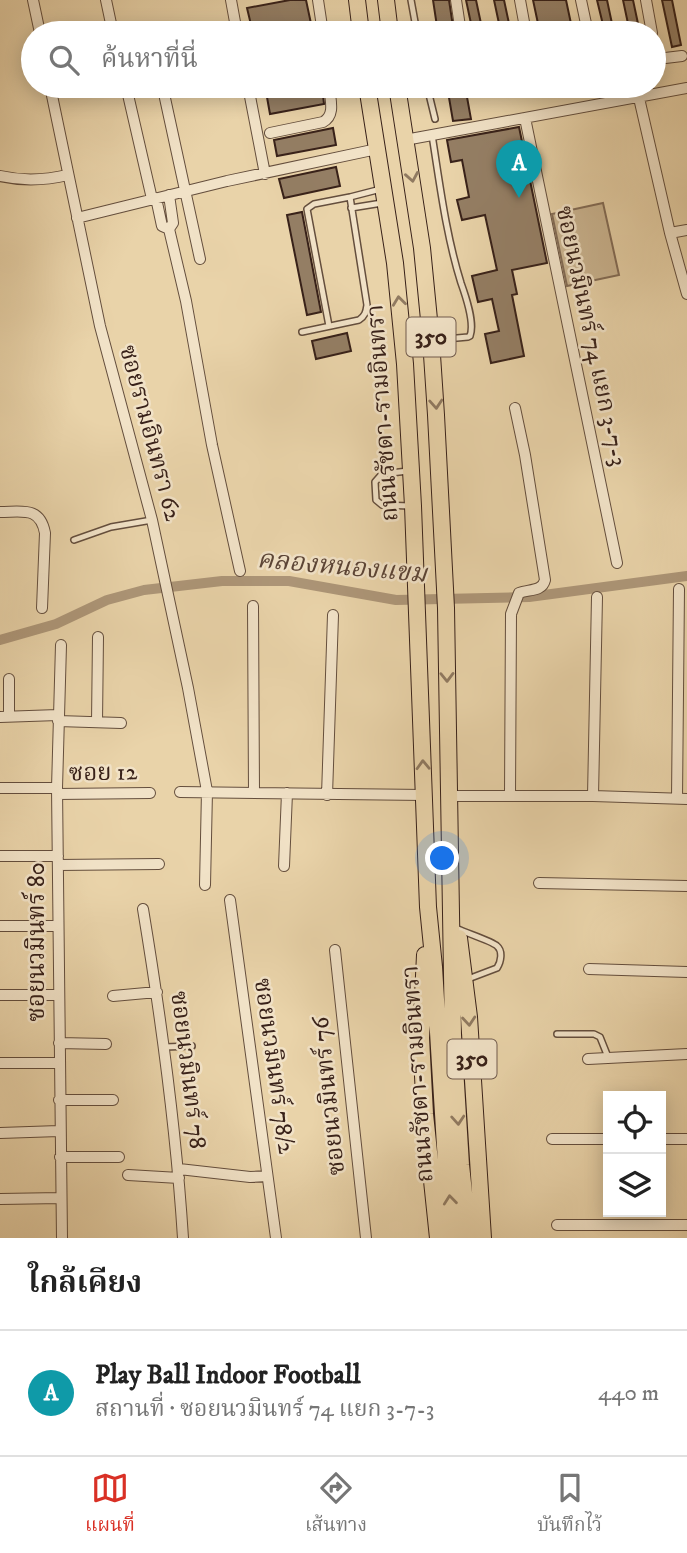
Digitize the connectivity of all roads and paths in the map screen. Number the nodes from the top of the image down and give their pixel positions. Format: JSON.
{"nodes":[{"id":1,"x":33,"y":0,"type":"edge"},
{"id":2,"x":106,"y":0,"type":"edge"},
{"id":3,"x":231,"y":0,"type":"edge"},
{"id":4,"x":318,"y":0,"type":"edge"},
{"id":5,"x":357,"y":0,"type":"edge"},
{"id":6,"x":386,"y":0,"type":"edge"},
{"id":7,"x":411,"y":0,"type":"edge"},
{"id":8,"x":456,"y":0,"type":"edge"},
{"id":9,"x":520,"y":0,"type":"edge"},
{"id":10,"x":581,"y":0,"type":"edge"},
{"id":11,"x":646,"y":0,"type":"edge"},
{"id":12,"x":37,"y":21,"type":"edge"},
{"id":13,"x":111,"y":21,"type":"edge"},
{"id":14,"x":235,"y":21,"type":"edge"},
{"id":15,"x":321,"y":21,"type":"edge"},
{"id":16,"x":360,"y":21,"type":"edge"},
{"id":17,"x":389,"y":21,"type":"edge"},
{"id":18,"x":415,"y":21,"type":"edge"},
{"id":19,"x":459,"y":21,"type":"edge"},
{"id":20,"x":524,"y":21,"type":"edge"},
{"id":21,"x":585,"y":21,"type":"edge"},
{"id":22,"x":650,"y":21,"type":"edge"},
{"id":23,"x":682,"y":56,"type":"dead end"},
{"id":24,"x":666,"y":58,"type":"edge"},
{"id":25,"x":687,"y":88,"type":"edge"},
{"id":26,"x":666,"y":92,"type":"edge"},
{"id":27,"x":52,"y":98,"type":"edge"},
{"id":28,"x":129,"y":98,"type":"edge"},
{"id":29,"x":165,"y":98,"type":"edge"},
{"id":30,"x":250,"y":98,"type":"edge"},
{"id":31,"x":330,"y":98,"type":"edge"},
{"id":32,"x":370,"y":98,"type":"edge"},
{"id":33,"x":399,"y":98,"type":"edge"},
{"id":34,"x":430,"y":98,"type":"edge"},
{"id":35,"x":639,"y":98,"type":"joint"},
{"id":36,"x":525,"y":118,"type":"junction"},
{"id":37,"x":435,"y":119,"type":"dead end"},
{"id":38,"x":270,"y":133,"type":"dead end"},
{"id":39,"x":432,"y":135,"type":"junction"},
{"id":40,"x":405,"y":140,"type":"junction"},
{"id":41,"x":377,"y":149,"type":"junction"},
{"id":42,"x":265,"y":174,"type":"junction"},
{"id":43,"x":68,"y":175,"type":"junction"},
{"id":44,"x":0,"y":177,"type":"edge"},
{"id":45,"x":185,"y":191,"type":"junction"},
{"id":46,"x":169,"y":195,"type":"junction"},
{"id":47,"x":384,"y":195,"type":"junction"},
{"id":48,"x":350,"y":197,"type":"junction"},
{"id":49,"x":151,"y":200,"type":"junction"},
{"id":50,"x":351,"y":208,"type":"junction"},
{"id":51,"x":77,"y":218,"type":"junction"},
{"id":52,"x":169,"y":229,"type":"junction"},
{"id":53,"x":687,"y":230,"type":"edge"},
{"id":54,"x":670,"y":233,"type":"junction"},
{"id":55,"x":200,"y":259,"type":"dead end"},
{"id":56,"x":687,"y":294,"type":"edge"},
{"id":57,"x":329,"y":326,"type":"junction"},
{"id":58,"x":302,"y":332,"type":"dead end"},
{"id":59,"x":431,"y":340,"type":"junction"},
{"id":60,"x":515,"y":408,"type":"dead end"},
{"id":61,"x":411,"y":470,"type":"junction"},
{"id":62,"x":413,"y":506,"type":"junction"},
{"id":63,"x":0,"y":512,"type":"edge"},
{"id":64,"x":152,"y":520,"type":"junction"},
{"id":65,"x":74,"y":540,"type":"dead end"},
{"id":66,"x":617,"y":563,"type":"dead end"},
{"id":67,"x":240,"y":571,"type":"dead end"},
{"id":68,"x":679,"y":589,"type":"dead end"},
{"id":69,"x":597,"y":597,"type":"dead end"},
{"id":70,"x":253,"y":606,"type":"dead end"},
{"id":71,"x":42,"y":608,"type":"dead end"},
{"id":72,"x":333,"y":615,"type":"dead end"},
{"id":73,"x":98,"y":637,"type":"dead end"},
{"id":74,"x":61,"y":645,"type":"dead end"},
{"id":75,"x":9,"y":679,"type":"dead end"},
{"id":76,"x":4,"y":717,"type":"edge"},
{"id":77,"x":58,"y":718,"type":"junction"},
{"id":78,"x":97,"y":722,"type":"junction"},
{"id":79,"x":121,"y":723,"type":"dead end"},
{"id":80,"x":0,"y":788,"type":"edge"},
{"id":81,"x":57,"y":791,"type":"junction"},
{"id":82,"x":202,"y":791,"type":"junction"},
{"id":83,"x":180,"y":792,"type":"dead end"},
{"id":84,"x":254,"y":792,"type":"junction"},
{"id":85,"x":150,"y":793,"type":"dead end"},
{"id":86,"x":286,"y":793,"type":"junction"},
{"id":87,"x":327,"y":795,"type":"junction"},
{"id":88,"x":424,"y":795,"type":"junction"},
{"id":89,"x":510,"y":795,"type":"junction"},
{"id":90,"x":449,"y":796,"type":"junction"},
{"id":91,"x":593,"y":796,"type":"junction"},
{"id":92,"x":682,"y":799,"type":"edge"},
{"id":93,"x":0,"y":856,"type":"edge"},
{"id":94,"x":58,"y":861,"type":"junction"},
{"id":95,"x":159,"y":864,"type":"dead end"},
{"id":96,"x":284,"y":866,"type":"dead end"},
{"id":97,"x":450,"y":881,"type":"junction"},
{"id":98,"x":539,"y":883,"type":"dead end"},
{"id":99,"x":205,"y":885,"type":"dead end"},
{"id":100,"x":687,"y":886,"type":"edge"},
{"id":101,"x":230,"y":900,"type":"dead end"},
{"id":102,"x":428,"y":907,"type":"junction"},
{"id":103,"x":143,"y":909,"type":"dead end"},
{"id":104,"x":0,"y":926,"type":"edge"},
{"id":105,"x":58,"y":926,"type":"junction"},
{"id":106,"x":458,"y":929,"type":"junction"},
{"id":107,"x":335,"y":950,"type":"dead end"},
{"id":108,"x":589,"y":969,"type":"dead end"},
{"id":109,"x":687,"y":972,"type":"edge"},
{"id":110,"x":465,"y":981,"type":"junction"},
{"id":111,"x":157,"y":992,"type":"junction"},
{"id":112,"x":0,"y":995,"type":"edge"},
{"id":113,"x":58,"y":995,"type":"junction"},
{"id":114,"x":113,"y":996,"type":"dead end"},
{"id":115,"x":557,"y":1034,"type":"dead end"},
{"id":116,"x":59,"y":1043,"type":"junction"},
{"id":117,"x":106,"y":1044,"type":"dead end"},
{"id":118,"x":192,"y":1046,"type":"dead end"},
{"id":119,"x":165,"y":1047,"type":"junction"},
{"id":120,"x":687,"y":1054,"type":"edge"},
{"id":121,"x":608,"y":1057,"type":"junction"},
{"id":122,"x":588,"y":1059,"type":"dead end"},
{"id":123,"x":0,"y":1063,"type":"edge"},
{"id":124,"x":60,"y":1063,"type":"junction"},
{"id":125,"x":59,"y":1100,"type":"junction"},
{"id":126,"x":113,"y":1100,"type":"dead end"},
{"id":127,"x":59,"y":1131,"type":"junction"},
{"id":128,"x":0,"y":1133,"type":"edge"},
{"id":129,"x":552,"y":1139,"type":"dead end"},
{"id":130,"x":603,"y":1139,"type":"edge"},
{"id":131,"x":666,"y":1139,"type":"edge"},
{"id":132,"x":687,"y":1139,"type":"edge"},
{"id":133,"x":60,"y":1157,"type":"junction"},
{"id":134,"x":119,"y":1157,"type":"dead end"},
{"id":135,"x":453,"y":1164,"type":"junction"},
{"id":136,"x":179,"y":1174,"type":"junction"},
{"id":137,"x":128,"y":1175,"type":"dead end"},
{"id":138,"x":267,"y":1176,"type":"junction"},
{"id":139,"x":61,"y":1198,"type":"junction"},
{"id":140,"x":0,"y":1199,"type":"edge"},
{"id":141,"x":557,"y":1225,"type":"dead end"},
{"id":142,"x":687,"y":1225,"type":"edge"},
{"id":143,"x":62,"y":1238,"type":"edge"},
{"id":144,"x":183,"y":1238,"type":"edge"},
{"id":145,"x":276,"y":1238,"type":"edge"},
{"id":146,"x":366,"y":1238,"type":"edge"},
{"id":147,"x":438,"y":1238,"type":"edge"},
{"id":148,"x":454,"y":1238,"type":"edge"},
{"id":149,"x":469,"y":1238,"type":"edge"},
{"id":150,"x":483,"y":1238,"type":"edge"}],
"edges":[{"from":1,"to":12,"type":"street"},
{"from":2,"to":13,"type":"street"},
{"from":3,"to":14,"type":"street"},
{"from":4,"to":15,"type":"street"},
{"from":5,"to":16,"type":"main road"},
{"from":6,"to":17,"type":"main road"},
{"from":7,"to":18,"type":"lane"},
{"from":8,"to":19,"type":"street"},
{"from":9,"to":20,"type":"street"},
{"from":10,"to":21,"type":"street"},
{"from":11,"to":22,"type":"street"},
{"from":23,"to":24,"type":"street"},
{"from":25,"to":26,"type":"street"},
{"from":27,"to":43,"type":"street","name":"ซอยรามอินทรา 62"},
{"from":28,"to":49,"type":"street"},
{"from":29,"to":45,"type":"street"},
{"from":30,"to":42,"type":"street"},
{"from":31,"to":38,"type":"street"},
{"from":32,"to":41,"type":"main road","name":"ถนนรัชดา-รามอินทรา","number":"350"},
{"from":33,"to":40,"type":"main road","name":"ถนนรัชดา-รามอินทรา","number":"350"},
{"from":34,"to":37,"type":"lane"},
{"from":35,"to":36,"type":"street"},
{"from":35,"to":54,"type":"street"},
{"from":36,"to":39,"type":"street"},
{"from":36,"to":66,"type":"street","name":"ซอยนวมินทร์ 74 แยก 3-7-3"},
{"from":39,"to":40,"type":"street"},
{"from":39,"to":59,"type":"lane"},
{"from":40,"to":59,"type":"main road","name":"ถนนรัชดา-รามอินทรา","number":"350","one_way":true},
{"from":41,"to":42,"type":"street"},
{"from":41,"to":47,"type":"main road","name":"ถนนรัชดา-รามอินทรา","number":"350"},
{"from":42,"to":45,"type":"street"},
{"from":43,"to":44,"type":"street"},
{"from":43,"to":51,"type":"street","name":"ซอยรามอินทรา 62"},
{"from":45,"to":46,"type":"street"},
{"from":45,"to":55,"type":"street"},
{"from":46,"to":49,"type":"street"},
{"from":46,"to":52,"type":"street"},
{"from":47,"to":48,"type":"lane"},
{"from":47,"to":50,"type":"lane"},
{"from":61,"to":47,"type":"main road","name":"ถนนรัชดา-รามอินทรา","number":"350","one_way":true},
{"from":48,"to":50,"type":"lane"},
{"from":48,"to":57,"type":"lane"},
{"from":49,"to":51,"type":"street"},
{"from":49,"to":52,"type":"street"},
{"from":50,"to":57,"type":"lane"},
{"from":51,"to":64,"type":"street","name":"ซอยรามอินทรา 62"},
{"from":52,"to":67,"type":"street"},
{"from":53,"to":54,"type":"street"},
{"from":54,"to":56,"type":"street"},
{"from":57,"to":58,"type":"lane"},
{"from":59,"to":90,"type":"main road","name":"ถนนรัชดา-รามอินทรา","number":"350","one_way":true},
{"from":60,"to":89,"type":"street"},
{"from":61,"to":62,"type":"main road","name":"ถนนรัชดา-รามอินทรา","number":"350"},
{"from":61,"to":62,"type":"lane"},
{"from":88,"to":62,"type":"main road","name":"ถนนรัชดา-รามอินทรา","number":"350","one_way":true},
{"from":63,"to":71,"type":"street"},
{"from":64,"to":65,"type":"lane"},
{"from":64,"to":82,"type":"street","name":"ซอยรามอินทรา 62"},
{"from":68,"to":92,"type":"street"},
{"from":69,"to":91,"type":"street"},
{"from":70,"to":84,"type":"street"},
{"from":72,"to":87,"type":"street"},
{"from":73,"to":78,"type":"street"},
{"from":74,"to":77,"type":"street","name":"ซอยนวมินทร์ 80"},
{"from":75,"to":76,"type":"street"},
{"from":76,"to":77,"type":"street"},
{"from":77,"to":78,"type":"street"},
{"from":77,"to":81,"type":"street","name":"ซอยนวมินทร์ 80"},
{"from":78,"to":79,"type":"street"},
{"from":80,"to":81,"type":"street","name":"ซอย 12"},
{"from":81,"to":85,"type":"street","name":"ซอย 12"},
{"from":81,"to":94,"type":"street","name":"ซอยนวมินทร์ 80"},
{"from":82,"to":83,"type":"street"},
{"from":82,"to":84,"type":"street"},
{"from":82,"to":99,"type":"street","name":"ซอยรามอินทรา 62"},
{"from":84,"to":86,"type":"street"},
{"from":86,"to":87,"type":"street"},
{"from":86,"to":96,"type":"street"},
{"from":87,"to":88,"type":"street"},
{"from":88,"to":102,"type":"main road","name":"ถนนรัชดา-รามอินทรา","number":"350"},
{"from":89,"to":90,"type":"street"},
{"from":89,"to":91,"type":"street"},
{"from":90,"to":97,"type":"main road","name":"ถนนรัชดา-รามอินทรา","number":"350"},
{"from":91,"to":92,"type":"street"},
{"from":93,"to":94,"type":"street"},
{"from":94,"to":95,"type":"street"},
{"from":94,"to":105,"type":"street","name":"ซอยนวมินทร์ 80"},
{"from":97,"to":106,"type":"main road","name":"ถนนรัชดา-รามอินทรา","number":"350"},
{"from":97,"to":135,"type":"main road","name":"ถนนรัชดา-รามอินทรา","number":"350","one_way":true},
{"from":98,"to":100,"type":"street"},
{"from":101,"to":138,"type":"street","name":"ซอยนวมินทร์ 78/2"},
{"from":102,"to":135,"type":"main road","name":"ถนนรัชดา-รามอินทรา","number":"350"},
{"from":102,"to":147,"type":"main road","name":"ถนนรัชดา-รามอินทรา","number":"350"},
{"from":103,"to":111,"type":"street","name":"ซอยนวมินทร์ 78"},
{"from":104,"to":105,"type":"street"},
{"from":105,"to":113,"type":"street","name":"ซอยนวมินทร์ 80"},
{"from":106,"to":110,"type":"main road","name":"ถนนรัชดา-รามอินทรา","number":"350"},
{"from":106,"to":110,"type":"lane"},
{"from":107,"to":146,"type":"street","name":"ซอยนวมินทร์ 76"},
{"from":108,"to":109,"type":"street"},
{"from":110,"to":150,"type":"main road","name":"ถนนรัชดา-รามอินทรา","number":"350","one_way":true},
{"from":111,"to":114,"type":"street"},
{"from":111,"to":119,"type":"street","name":"ซอยนวมินทร์ 78"},
{"from":112,"to":113,"type":"street"},
{"from":113,"to":116,"type":"street","name":"ซอยนวมินทร์ 80"},
{"from":115,"to":121,"type":"lane"},
{"from":116,"to":117,"type":"street"},
{"from":116,"to":124,"type":"street","name":"ซอยนวมินทร์ 80"},
{"from":118,"to":119,"type":"lane"},
{"from":119,"to":136,"type":"street","name":"ซอยนวมินทร์ 78"},
{"from":120,"to":121,"type":"street"},
{"from":121,"to":122,"type":"street"},
{"from":123,"to":124,"type":"street"},
{"from":124,"to":125,"type":"street","name":"ซอยนวมินทร์ 80"},
{"from":125,"to":126,"type":"street"},
{"from":125,"to":127,"type":"street","name":"ซอยนวมินทร์ 80"},
{"from":127,"to":128,"type":"street"},
{"from":127,"to":133,"type":"street","name":"ซอยนวมินทร์ 80"},
{"from":129,"to":130,"type":"street"},
{"from":131,"to":132,"type":"street"},
{"from":133,"to":134,"type":"street"},
{"from":133,"to":139,"type":"street","name":"ซอยนวมินทร์ 80"},
{"from":148,"to":135,"type":"main road","name":"ถนนรัชดา-รามอินทรา","number":"350","one_way":true},
{"from":135,"to":149,"type":"main road","name":"ถนนรัชดา-รามอินทรา","number":"350"},
{"from":136,"to":137,"type":"street"},
{"from":136,"to":138,"type":"street"},
{"from":136,"to":144,"type":"street","name":"ซอยนวมินทร์ 78"},
{"from":138,"to":145,"type":"street","name":"ซอยนวมินทร์ 78/2"},
{"from":139,"to":140,"type":"street"},
{"from":139,"to":143,"type":"street","name":"ซอยนวมินทร์ 80"},
{"from":141,"to":142,"type":"street"}]}
